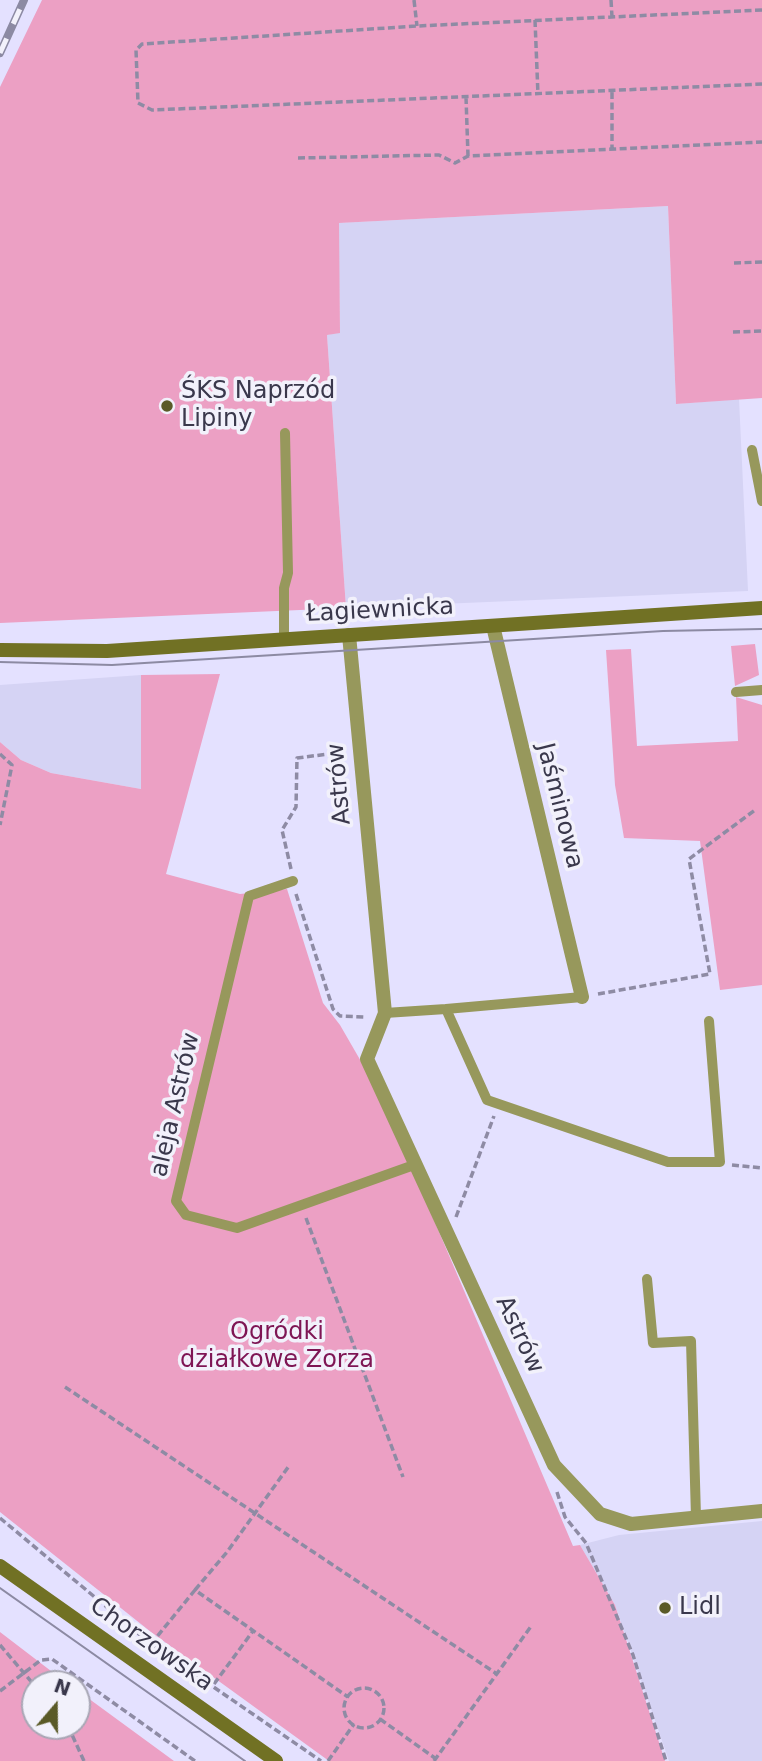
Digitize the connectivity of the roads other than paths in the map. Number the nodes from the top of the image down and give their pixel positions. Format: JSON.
{"nodes":[{"id":1,"x":285,"y":433,"type":"dead end"},
{"id":2,"x":752,"y":450,"type":"dead end"},
{"id":3,"x":762,"y":501,"type":"edge"},
{"id":4,"x":762,"y":608,"type":"edge"},
{"id":5,"x":494,"y":626,"type":"junction"},
{"id":6,"x":349,"y":635,"type":"junction"},
{"id":7,"x":284,"y":639,"type":"junction"},
{"id":8,"x":0,"y":650,"type":"edge"},
{"id":9,"x":762,"y":691,"type":"edge"},
{"id":10,"x":736,"y":692,"type":"dead end"},
{"id":11,"x":293,"y":881,"type":"road end"},
{"id":12,"x":582,"y":996,"type":"joint"},
{"id":13,"x":446,"y":1009,"type":"junction"},
{"id":14,"x":385,"y":1013,"type":"junction"},
{"id":15,"x":709,"y":1021,"type":"dead end"},
{"id":16,"x":414,"y":1165,"type":"junction"},
{"id":17,"x":647,"y":1279,"type":"dead end"},
{"id":18,"x":762,"y":1511,"type":"edge"},
{"id":19,"x":696,"y":1517,"type":"junction"},
{"id":20,"x":0,"y":1566,"type":"edge"},
{"id":21,"x":276,"y":1761,"type":"edge"}],
"edges":[{"from":1,"to":7,"type":"lane"},
{"from":2,"to":3,"type":"lane"},
{"from":4,"to":5,"type":"street","name":"Łagiewnicka"},
{"from":5,"to":6,"type":"street","name":"Łagiewnicka"},
{"from":5,"to":12,"type":"street","name":"Jaśminowa"},
{"from":6,"to":7,"type":"street","name":"Łagiewnicka"},
{"from":6,"to":14,"type":"street","name":"Astrów"},
{"from":7,"to":8,"type":"street","name":"Łagiewnicka"},
{"from":9,"to":10,"type":"lane"},
{"from":11,"to":16,"type":"lane","name":"aleja Astrów"},
{"from":12,"to":13,"type":"lane"},
{"from":13,"to":14,"type":"lane"},
{"from":13,"to":15,"type":"lane"},
{"from":14,"to":16,"type":"street","name":"Astrów"},
{"from":16,"to":19,"type":"street","name":"Astrów"},
{"from":17,"to":19,"type":"lane"},
{"from":18,"to":19,"type":"street","name":"Astrów"},
{"from":20,"to":21,"type":"street","name":"Chorzowska"}]}
